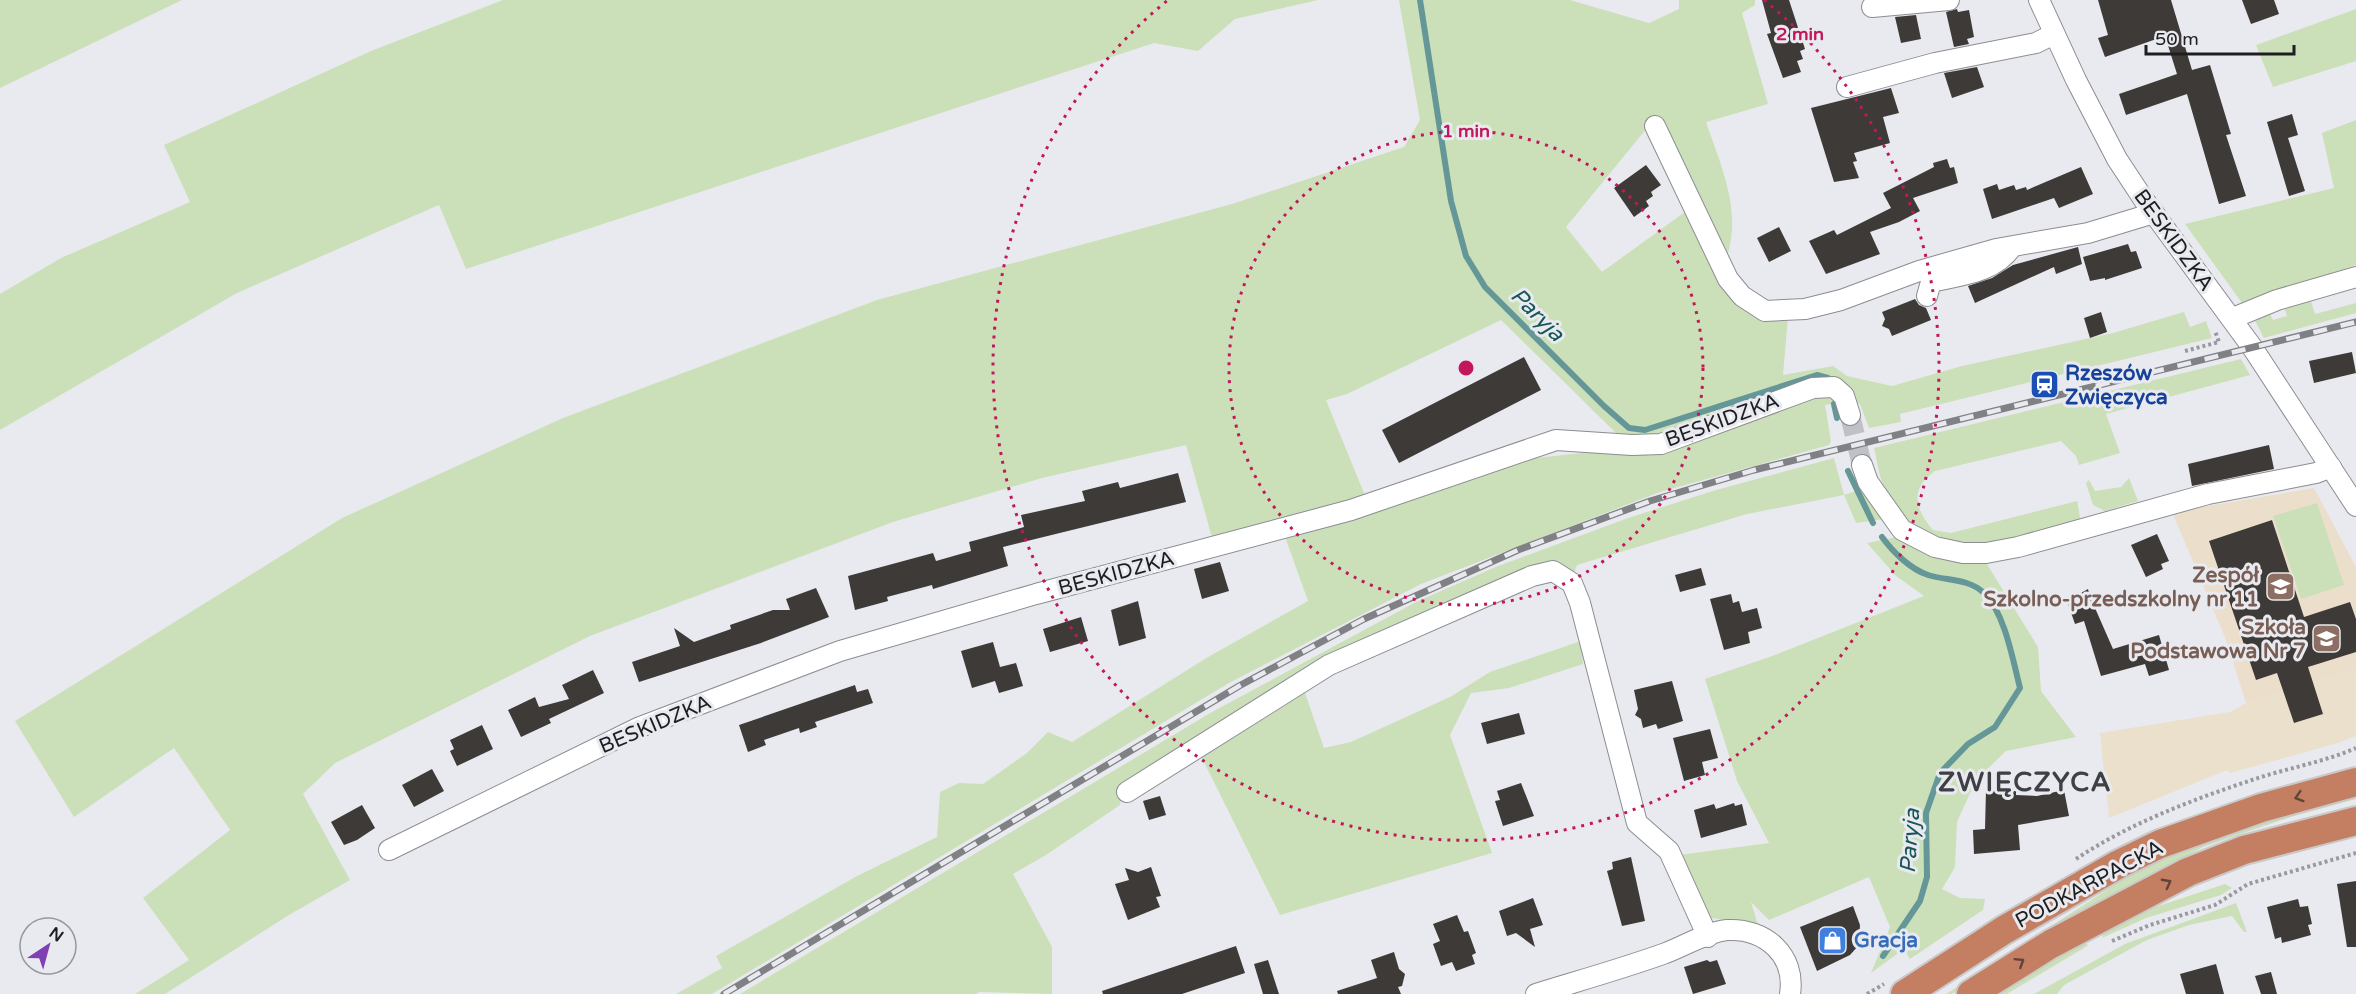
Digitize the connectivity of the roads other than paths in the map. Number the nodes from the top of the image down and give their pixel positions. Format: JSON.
{"nodes":[{"id":1,"x":1949,"y":0,"type":"edge"},
{"id":2,"x":2039,"y":0,"type":"edge"},
{"id":3,"x":1872,"y":7,"type":"dead end"},
{"id":4,"x":2054,"y":34,"type":"junction"},
{"id":5,"x":1847,"y":87,"type":"dead end"},
{"id":6,"x":1655,"y":126,"type":"dead end"},
{"id":7,"x":2154,"y":213,"type":"junction"},
{"id":8,"x":2012,"y":247,"type":"junction"},
{"id":9,"x":2356,"y":277,"type":"edge"},
{"id":10,"x":1927,"y":296,"type":"dead end"},
{"id":11,"x":2233,"y":318,"type":"junction"},
{"id":12,"x":1850,"y":415,"type":"tunnel mouth"},
{"id":13,"x":1862,"y":465,"type":"tunnel mouth"},
{"id":14,"x":2331,"y":467,"type":"junction"},
{"id":15,"x":2356,"y":506,"type":"edge"},
{"id":16,"x":2356,"y":782,"type":"edge"},
{"id":17,"x":1127,"y":792,"type":"dead end"},
{"id":18,"x":2356,"y":820,"type":"edge"},
{"id":19,"x":389,"y":850,"type":"dead end"},
{"id":20,"x":1708,"y":937,"type":"junction"},
{"id":21,"x":1991,"y":938,"type":"junction"},
{"id":22,"x":1536,"y":994,"type":"edge"},
{"id":23,"x":1790,"y":994,"type":"edge"},
{"id":24,"x":1905,"y":994,"type":"edge"},
{"id":25,"x":1936,"y":994,"type":"edge"},
{"id":26,"x":1971,"y":994,"type":"edge"}],
"edges":[{"from":1,"to":3,"type":"street"},
{"from":2,"to":4,"type":"street","name":"BESKIDZKA"},
{"from":4,"to":5,"type":"street"},
{"from":4,"to":7,"type":"street","name":"BESKIDZKA"},
{"from":6,"to":8,"type":"street"},
{"from":7,"to":8,"type":"street"},
{"from":7,"to":11,"type":"street","name":"BESKIDZKA"},
{"from":8,"to":10,"type":"street"},
{"from":9,"to":11,"type":"street"},
{"from":11,"to":14,"type":"street","name":"BESKIDZKA"},
{"from":12,"to":19,"type":"street","name":"BESKIDZKA"},
{"from":13,"to":14,"type":"street"},
{"from":14,"to":15,"type":"street","name":"BESKIDZKA"},
{"from":16,"to":21,"type":"highway","name":"PODKARPACKA","one_way":true},
{"from":17,"to":20,"type":"street"},
{"from":26,"to":18,"type":"highway","name":"PODKARPACKA","one_way":true},
{"from":20,"to":22,"type":"street"},
{"from":20,"to":23,"type":"street"},
{"from":21,"to":24,"type":"highway","name":"PODKARPACKA"},
{"from":21,"to":25,"type":"highway"}]}
